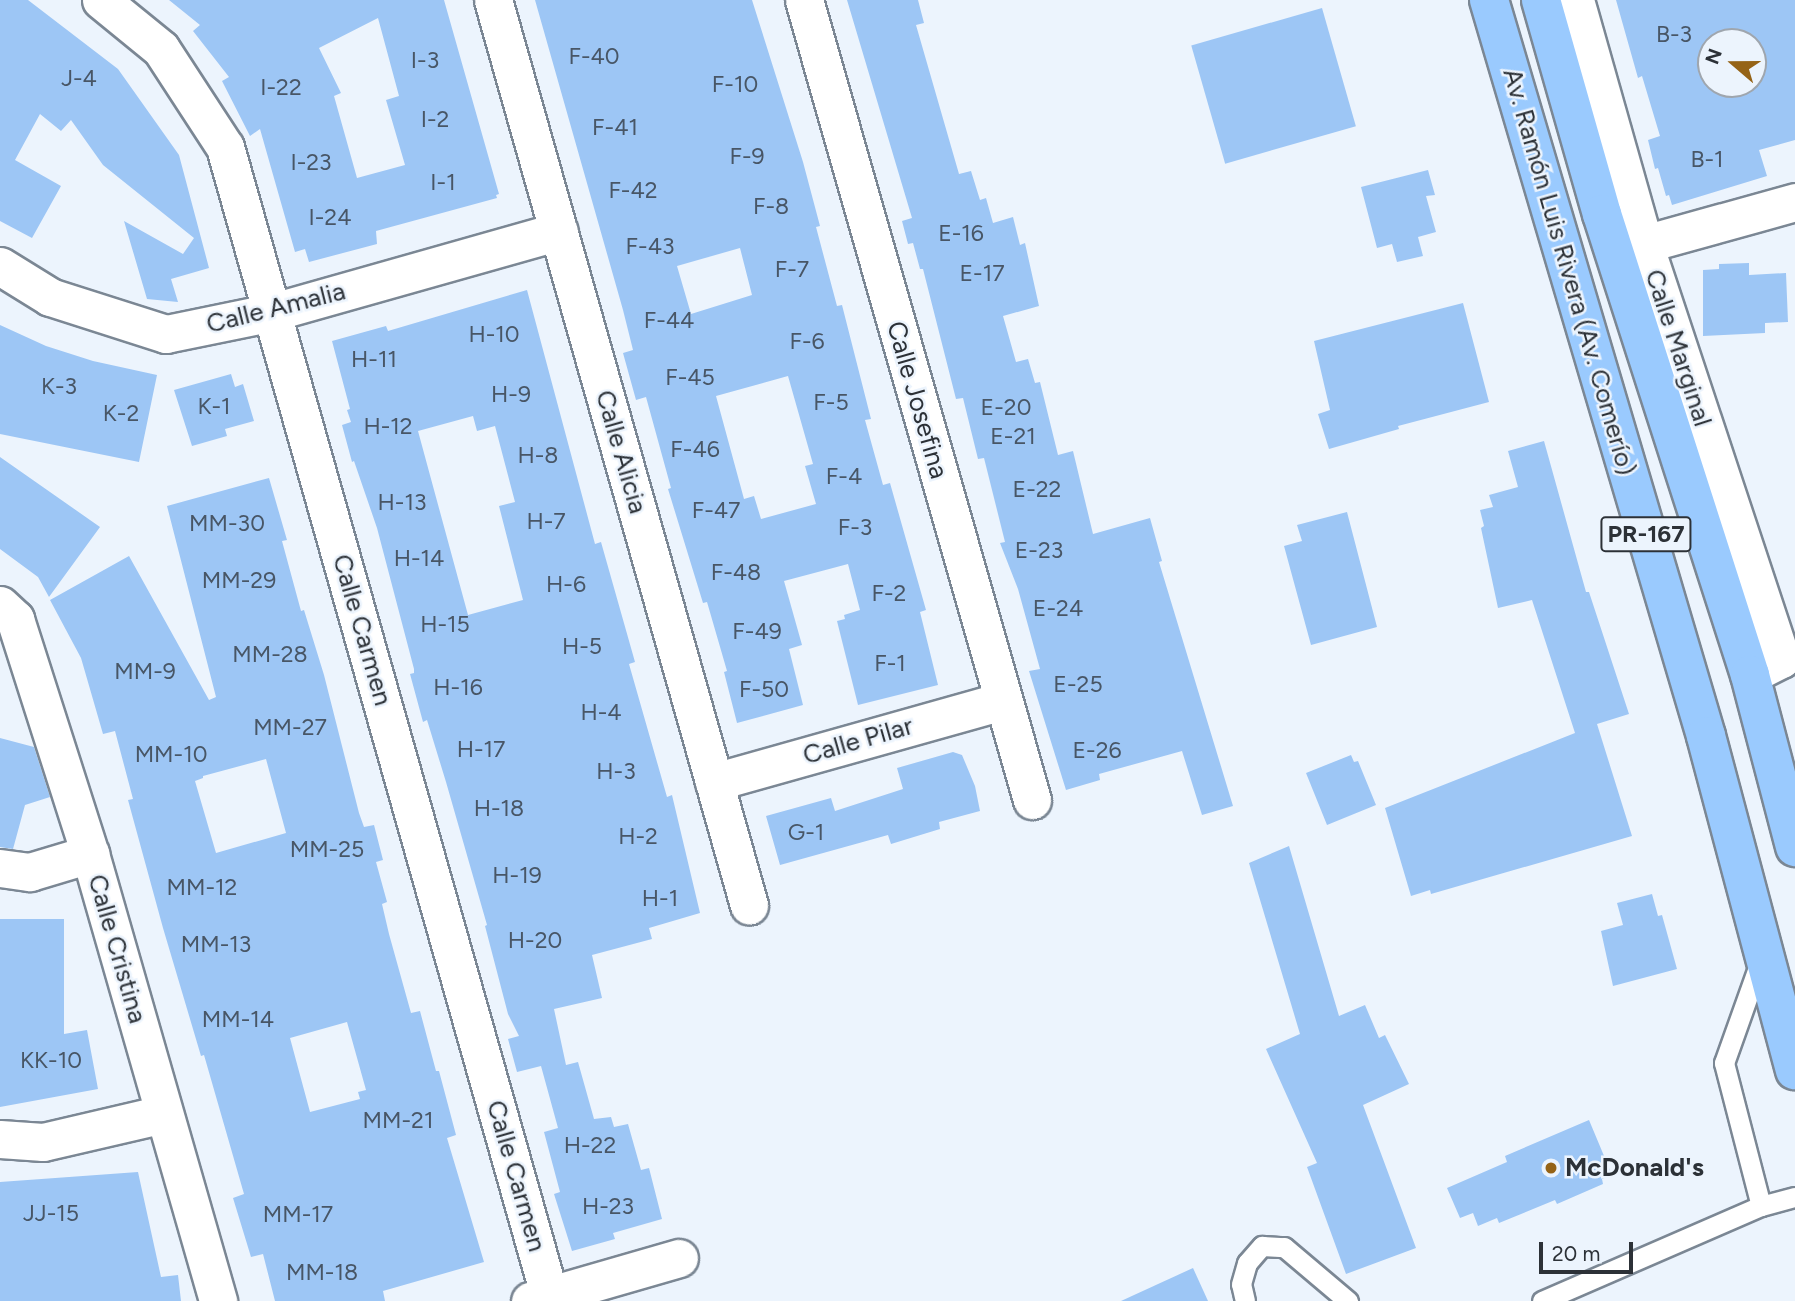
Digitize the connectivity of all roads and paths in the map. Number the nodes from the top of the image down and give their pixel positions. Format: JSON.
{"nodes":[{"id":1,"x":101,"y":0,"type":"edge"},
{"id":2,"x":493,"y":0,"type":"edge"},
{"id":3,"x":804,"y":0,"type":"edge"},
{"id":4,"x":1489,"y":0,"type":"edge"},
{"id":5,"x":1541,"y":0,"type":"edge"},
{"id":6,"x":1575,"y":0,"type":"edge"},
{"id":7,"x":1795,"y":202,"type":"edge"},
{"id":8,"x":559,"y":231,"type":"junction"},
{"id":9,"x":1644,"y":244,"type":"junction"},
{"id":10,"x":0,"y":266,"type":"edge"},
{"id":11,"x":273,"y":312,"type":"junction"},
{"id":12,"x":0,"y":605,"type":"edge"},
{"id":13,"x":1749,"y":675,"type":"junction"},
{"id":14,"x":1002,"y":701,"type":"junction"},
{"id":15,"x":715,"y":782,"type":"junction"},
{"id":16,"x":1032,"y":800,"type":"dead end"},
{"id":17,"x":1795,"y":847,"type":"edge"},
{"id":18,"x":90,"y":854,"type":"junction"},
{"id":19,"x":0,"y":868,"type":"edge"},
{"id":20,"x":749,"y":905,"type":"dead end"},
{"id":21,"x":1763,"y":954,"type":"junction"},
{"id":22,"x":1795,"y":1070,"type":"edge"},
{"id":23,"x":163,"y":1114,"type":"junction"},
{"id":24,"x":0,"y":1139,"type":"edge"},
{"id":25,"x":1795,"y":1197,"type":"edge"},
{"id":26,"x":1761,"y":1206,"type":"junction"},
{"id":27,"x":679,"y":1258,"type":"dead end"},
{"id":28,"x":544,"y":1299,"type":"edge"},
{"id":29,"x":218,"y":1301,"type":"edge"},
{"id":30,"x":1245,"y":1301,"type":"edge"},
{"id":31,"x":1348,"y":1301,"type":"edge"},
{"id":32,"x":1542,"y":1301,"type":"edge"}],
"edges":[{"from":1,"to":11,"type":"street","name":"Calle Carmen"},
{"from":2,"to":8,"type":"street","name":"Calle Alicia"},
{"from":3,"to":14,"type":"street","name":"Calle Josefina"},
{"from":4,"to":21,"type":"main road","name":"Av. Ramón Luis Rivera (Av. Comerío)","number":"PR-167"},
{"from":5,"to":13,"type":"main road","name":"Av. Ramón Luis Rivera (Av. Comerío)","number":"PR-167"},
{"from":6,"to":9,"type":"street","name":"Calle Marginal"},
{"from":7,"to":9,"type":"street"},
{"from":8,"to":11,"type":"street","name":"Calle Amalia"},
{"from":8,"to":15,"type":"street","name":"Calle Alicia"},
{"from":9,"to":13,"type":"street","name":"Calle Marginal"},
{"from":10,"to":11,"type":"street","name":"Calle Amalia"},
{"from":11,"to":28,"type":"street","name":"Calle Carmen"},
{"from":12,"to":18,"type":"street","name":"Calle Cristina"},
{"from":13,"to":17,"type":"main road","name":"Av. Ramón Luis Rivera (Av. Comerío)","number":"PR-167"},
{"from":14,"to":15,"type":"street","name":"Calle Pilar"},
{"from":14,"to":16,"type":"street","name":"Calle Josefina"},
{"from":15,"to":20,"type":"street","name":"Calle Alicia"},
{"from":18,"to":19,"type":"street"},
{"from":18,"to":23,"type":"street","name":"Calle Cristina"},
{"from":21,"to":22,"type":"main road","name":"Av. Ramón Luis Rivera (Av. Comerío)","number":"PR-167"},
{"from":21,"to":26,"type":"lane"},
{"from":23,"to":24,"type":"street"},
{"from":23,"to":29,"type":"street","name":"Calle Cristina"},
{"from":25,"to":26,"type":"lane"},
{"from":26,"to":32,"type":"lane"},
{"from":27,"to":28,"type":"street"},
{"from":30,"to":31,"type":"lane"}]}
